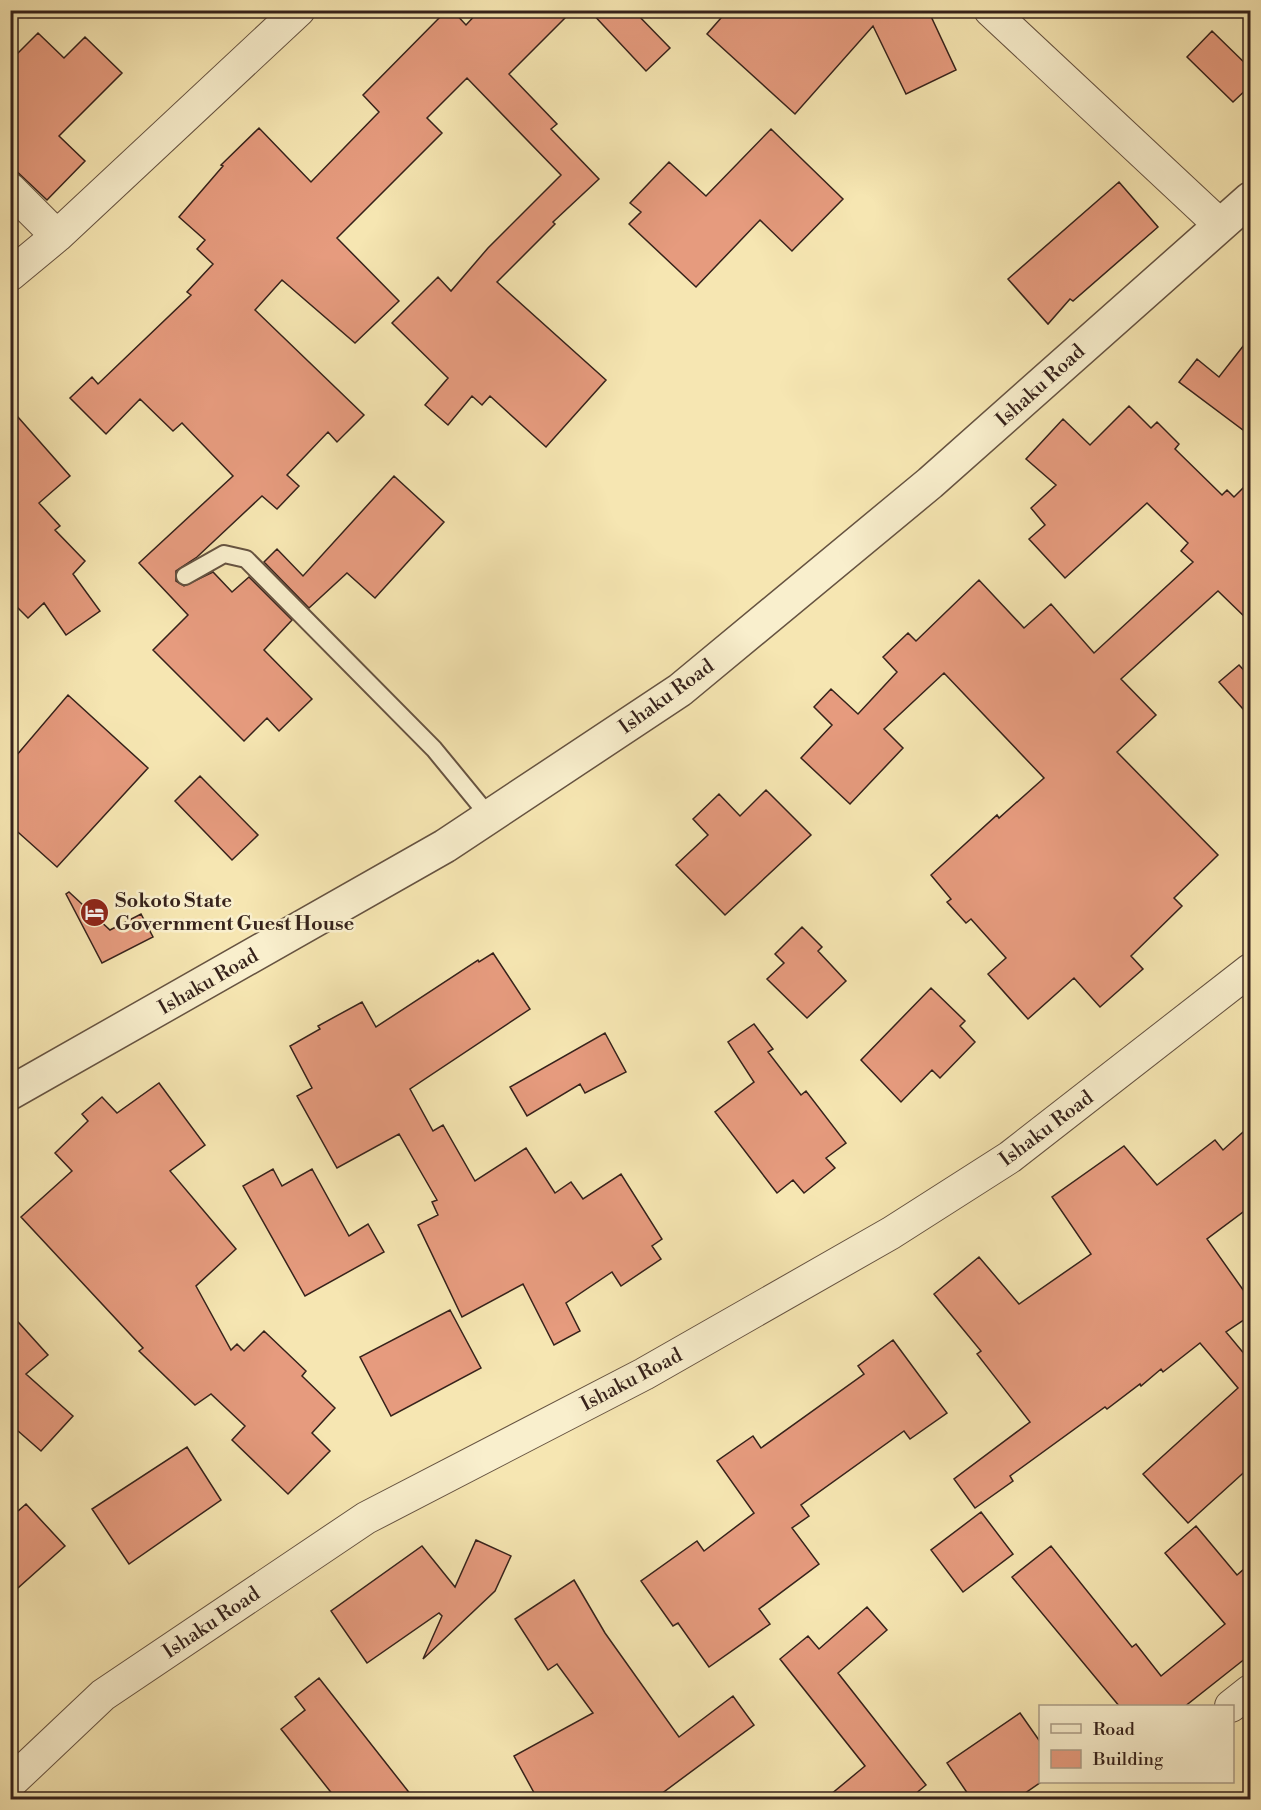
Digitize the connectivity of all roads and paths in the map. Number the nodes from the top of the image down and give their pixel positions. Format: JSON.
{"nodes":[{"id":1,"x":299,"y":10,"type":"edge"},
{"id":2,"x":990,"y":10,"type":"edge"},
{"id":3,"x":10,"y":189,"type":"edge"},
{"id":4,"x":1251,"y":199,"type":"edge"},
{"id":5,"x":1220,"y":225,"type":"junction"},
{"id":6,"x":57,"y":236,"type":"junction"},
{"id":7,"x":10,"y":275,"type":"edge"},
{"id":8,"x":185,"y":576,"type":"dead end"},
{"id":9,"x":489,"y":816,"type":"junction"},
{"id":10,"x":1251,"y":970,"type":"edge"},
{"id":11,"x":10,"y":1093,"type":"edge"},
{"id":12,"x":1251,"y":1691,"type":"edge"},
{"id":13,"x":1234,"y":1705,"type":"edge"},
{"id":14,"x":10,"y":1783,"type":"edge"}],
"edges":[{"from":1,"to":6,"type":"street"},
{"from":2,"to":5,"type":"street"},
{"from":3,"to":6,"type":"street"},
{"from":4,"to":5,"type":"street","name":"Ishaku Road"},
{"from":5,"to":9,"type":"street","name":"Ishaku Road"},
{"from":6,"to":7,"type":"street"},
{"from":8,"to":9,"type":"lane"},
{"from":9,"to":11,"type":"street","name":"Ishaku Road"},
{"from":10,"to":14,"type":"street","name":"Ishaku Road"},
{"from":12,"to":13,"type":"street"}]}
